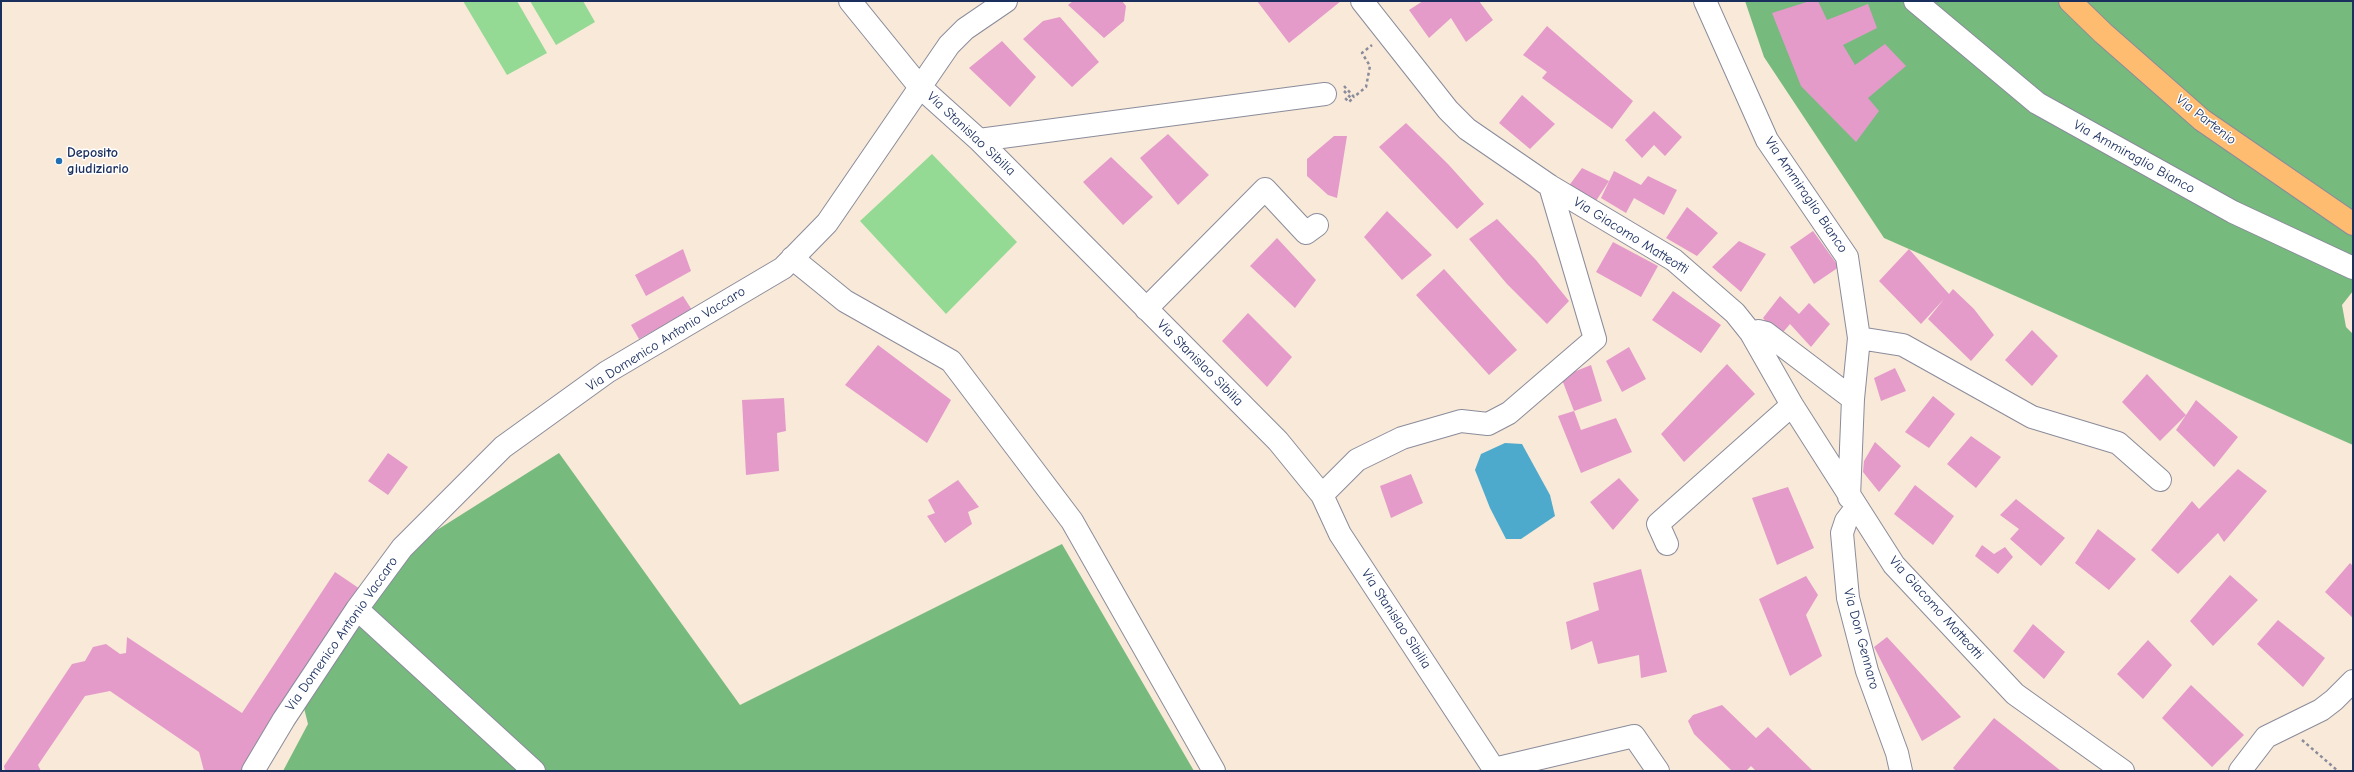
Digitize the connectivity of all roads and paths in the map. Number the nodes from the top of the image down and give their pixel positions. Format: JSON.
{"nodes":[{"id":1,"x":850,"y":1,"type":"edge"},
{"id":2,"x":1006,"y":1,"type":"edge"},
{"id":3,"x":1362,"y":1,"type":"edge"},
{"id":4,"x":1705,"y":1,"type":"edge"},
{"id":5,"x":1915,"y":1,"type":"edge"},
{"id":6,"x":2070,"y":1,"type":"edge"},
{"id":7,"x":1387,"y":34,"type":"junction"},
{"id":8,"x":919,"y":86,"type":"junction"},
{"id":9,"x":1336,"y":90,"type":"junction"},
{"id":10,"x":980,"y":140,"type":"junction"},
{"id":11,"x":1550,"y":186,"type":"junction"},
{"id":12,"x":2353,"y":224,"type":"edge"},
{"id":13,"x":1317,"y":225,"type":"dead end"},
{"id":14,"x":792,"y":258,"type":"junction"},
{"id":15,"x":2353,"y":268,"type":"edge"},
{"id":16,"x":1146,"y":309,"type":"junction"},
{"id":17,"x":1751,"y":333,"type":"junction"},
{"id":18,"x":1859,"y":338,"type":"junction"},
{"id":19,"x":1854,"y":399,"type":"junction"},
{"id":20,"x":1792,"y":405,"type":"junction"},
{"id":21,"x":1852,"y":436,"type":"junction"},
{"id":22,"x":1819,"y":449,"type":"junction"},
{"id":23,"x":2160,"y":480,"type":"dead end"},
{"id":24,"x":1322,"y":495,"type":"junction"},
{"id":25,"x":1853,"y":503,"type":"junction"},
{"id":26,"x":1666,"y":544,"type":"dead end"},
{"id":27,"x":357,"y":609,"type":"junction"},
{"id":28,"x":2353,"y":681,"type":"edge"},
{"id":29,"x":2290,"y":727,"type":"junction"},
{"id":30,"x":1494,"y":770,"type":"edge"},
{"id":31,"x":253,"y":771,"type":"edge"},
{"id":32,"x":534,"y":771,"type":"edge"},
{"id":33,"x":1214,"y":771,"type":"edge"},
{"id":34,"x":1658,"y":771,"type":"edge"},
{"id":35,"x":1901,"y":771,"type":"edge"},
{"id":36,"x":2123,"y":771,"type":"edge"},
{"id":37,"x":2240,"y":771,"type":"edge"},
{"id":38,"x":2338,"y":771,"type":"edge"}],
"edges":[{"from":1,"to":8,"type":"street","name":"Via Stanislao Sibilia"},
{"from":2,"to":8,"type":"street","name":"Via Domenico Antonio Vaccaro"},
{"from":3,"to":7,"type":"street","name":"Via Giacomo Matteotti"},
{"from":4,"to":18,"type":"street","name":"Via Ammiraglio Bianco"},
{"from":5,"to":15,"type":"street","name":"Via Ammiraglio Bianco"},
{"from":6,"to":12,"type":"main road","name":"Via Partenio"},
{"from":7,"to":9,"type":"path"},
{"from":7,"to":11,"type":"street","name":"Via Giacomo Matteotti"},
{"from":8,"to":10,"type":"street","name":"Via Stanislao Sibilia"},
{"from":8,"to":14,"type":"street","name":"Via Domenico Antonio Vaccaro"},
{"from":9,"to":9,"type":"path"},
{"from":9,"to":10,"type":"street"},
{"from":10,"to":16,"type":"street","name":"Via Stanislao Sibilia"},
{"from":11,"to":17,"type":"street","name":"Via Giacomo Matteotti"},
{"from":11,"to":24,"type":"street","name":"Via Giacomo Matteotti"},
{"from":13,"to":16,"type":"street"},
{"from":14,"to":27,"type":"street","name":"Via Domenico Antonio Vaccaro"},
{"from":14,"to":33,"type":"street"},
{"from":16,"to":24,"type":"street","name":"Via Stanislao Sibilia"},
{"from":17,"to":19,"type":"street"},
{"from":17,"to":20,"type":"street","name":"Via Giacomo Matteotti"},
{"from":18,"to":19,"type":"street","name":"Via Ammiraglio Bianco"},
{"from":18,"to":23,"type":"street"},
{"from":19,"to":21,"type":"street","name":"Via Ammiraglio Bianco"},
{"from":20,"to":22,"type":"street","name":"Via Giacomo Matteotti"},
{"from":20,"to":26,"type":"street"},
{"from":21,"to":22,"type":"street"},
{"from":21,"to":25,"type":"street","name":"Via Ammiraglio Bianco"},
{"from":22,"to":25,"type":"street","name":"Via Giacomo Matteotti"},
{"from":24,"to":30,"type":"street","name":"Via Stanislao Sibilia"},
{"from":25,"to":35,"type":"street","name":"Via Don Gennaro"},
{"from":25,"to":36,"type":"street","name":"Via Giacomo Matteotti"},
{"from":27,"to":31,"type":"street","name":"Via Domenico Antonio Vaccaro"},
{"from":27,"to":32,"type":"street"},
{"from":28,"to":29,"type":"street"},
{"from":29,"to":37,"type":"street"},
{"from":29,"to":38,"type":"path"},
{"from":30,"to":34,"type":"street","name":"Via Stanislao Sibilia"}]}
